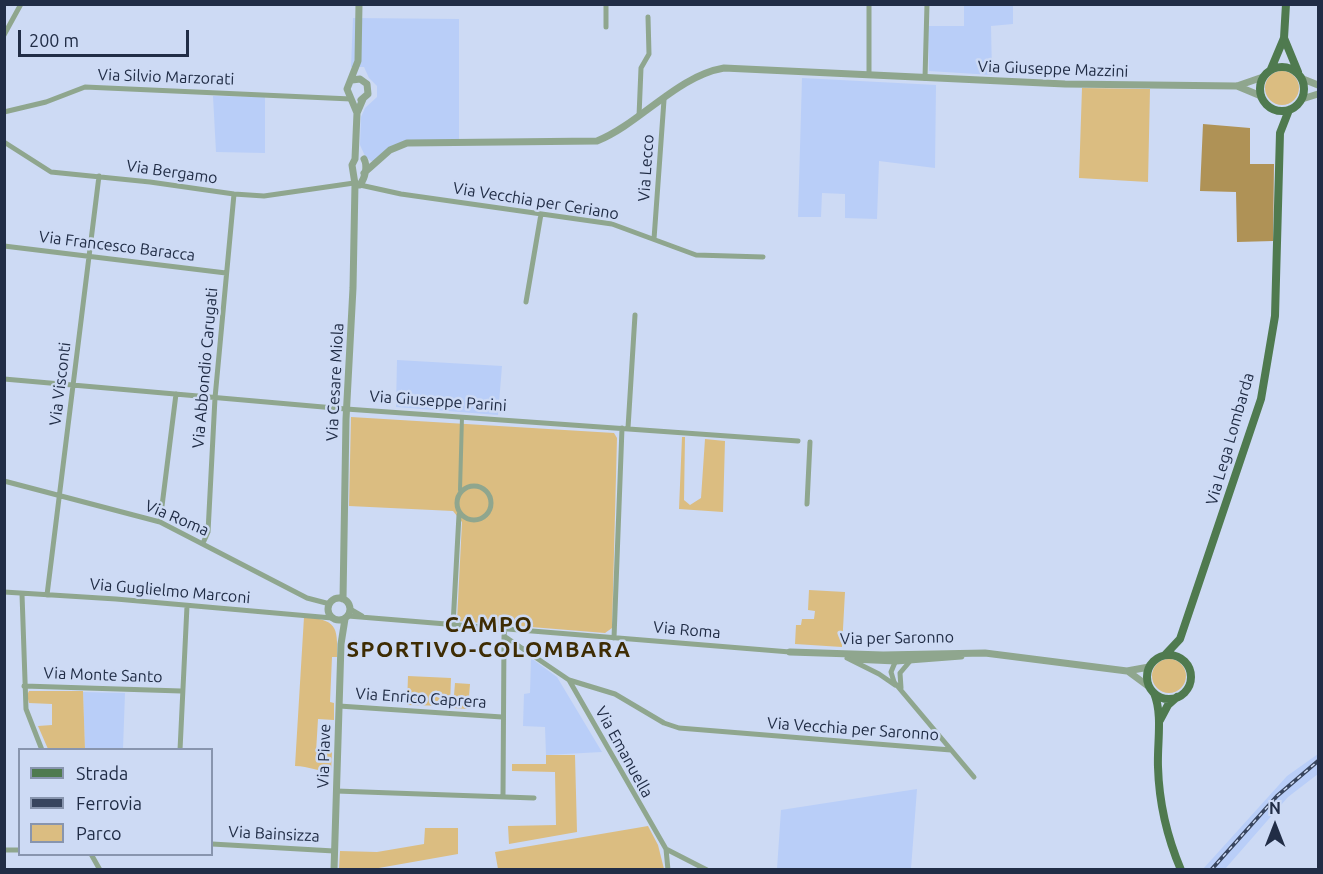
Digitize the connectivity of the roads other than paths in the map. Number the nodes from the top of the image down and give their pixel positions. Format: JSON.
{"nodes":[{"id":1,"x":21,"y":4,"type":"edge"},
{"id":2,"x":359,"y":4,"type":"edge"},
{"id":3,"x":606,"y":4,"type":"edge"},
{"id":4,"x":869,"y":4,"type":"edge"},
{"id":5,"x":927,"y":4,"type":"edge"},
{"id":6,"x":1286,"y":4,"type":"edge"},
{"id":7,"x":648,"y":17,"type":"dead end"},
{"id":8,"x":606,"y":27,"type":"dead end"},
{"id":9,"x":4,"y":35,"type":"edge"},
{"id":10,"x":1284,"y":38,"type":"junction"},
{"id":11,"x":358,"y":61,"type":"junction"},
{"id":12,"x":1271,"y":69,"type":"junction"},
{"id":13,"x":869,"y":75,"type":"junction"},
{"id":14,"x":1300,"y":76,"type":"junction"},
{"id":15,"x":1263,"y":77,"type":"junction"},
{"id":16,"x":925,"y":78,"type":"junction"},
{"id":17,"x":352,"y":80,"type":"junction"},
{"id":18,"x":365,"y":81,"type":"junction"},
{"id":19,"x":1318,"y":85,"type":"edge"},
{"id":20,"x":1237,"y":86,"type":"junction"},
{"id":21,"x":347,"y":89,"type":"junction"},
{"id":22,"x":1318,"y":94,"type":"edge"},
{"id":23,"x":330,"y":96,"type":"junction"},
{"id":24,"x":1261,"y":96,"type":"junction"},
{"id":25,"x":351,"y":99,"type":"junction"},
{"id":26,"x":363,"y":99,"type":"junction"},
{"id":27,"x":1302,"y":99,"type":"junction"},
{"id":28,"x":664,"y":100,"type":"junction"},
{"id":29,"x":1272,"y":109,"type":"junction"},
{"id":30,"x":1289,"y":110,"type":"junction"},
{"id":31,"x":4,"y":112,"type":"edge"},
{"id":32,"x":357,"y":113,"type":"junction"},
{"id":33,"x":639,"y":118,"type":"junction"},
{"id":34,"x":1280,"y":133,"type":"junction"},
{"id":35,"x":6,"y":144,"type":"edge"},
{"id":36,"x":381,"y":157,"type":"junction"},
{"id":37,"x":360,"y":158,"type":"junction"},
{"id":38,"x":99,"y":176,"type":"junction"},
{"id":39,"x":358,"y":181,"type":"junction"},
{"id":40,"x":234,"y":194,"type":"junction"},
{"id":41,"x":541,"y":214,"type":"junction"},
{"id":42,"x":654,"y":239,"type":"junction"},
{"id":43,"x":4,"y":246,"type":"edge"},
{"id":44,"x":89,"y":257,"type":"junction"},
{"id":45,"x":763,"y":257,"type":"dead end"},
{"id":46,"x":226,"y":273,"type":"junction"},
{"id":47,"x":526,"y":302,"type":"dead end"},
{"id":48,"x":635,"y":315,"type":"dead end"},
{"id":49,"x":4,"y":379,"type":"edge"},
{"id":50,"x":73,"y":385,"type":"junction"},
{"id":51,"x":176,"y":394,"type":"junction"},
{"id":52,"x":215,"y":398,"type":"junction"},
{"id":53,"x":346,"y":409,"type":"junction"},
{"id":54,"x":462,"y":416,"type":"junction"},
{"id":55,"x":625,"y":428,"type":"junction"},
{"id":56,"x":798,"y":441,"type":"dead end"},
{"id":57,"x":810,"y":442,"type":"dead end"},
{"id":58,"x":4,"y":481,"type":"edge"},
{"id":59,"x":460,"y":490,"type":"junction"},
{"id":60,"x":60,"y":495,"type":"junction"},
{"id":61,"x":807,"y":504,"type":"dead end"},
{"id":62,"x":459,"y":515,"type":"junction"},
{"id":63,"x":160,"y":522,"type":"junction"},
{"id":64,"x":203,"y":543,"type":"junction"},
{"id":65,"x":4,"y":592,"type":"edge"},
{"id":66,"x":13,"y":593,"type":"junction"},
{"id":67,"x":22,"y":594,"type":"junction"},
{"id":68,"x":47,"y":595,"type":"junction"},
{"id":69,"x":340,"y":599,"type":"junction"},
{"id":70,"x":330,"y":604,"type":"junction"},
{"id":71,"x":20,"y":606,"type":"junction"},
{"id":72,"x":187,"y":606,"type":"junction"},
{"id":73,"x":348,"y":615,"type":"junction"},
{"id":74,"x":333,"y":618,"type":"junction"},
{"id":75,"x":453,"y":625,"type":"junction"},
{"id":76,"x":505,"y":629,"type":"junction"},
{"id":77,"x":504,"y":636,"type":"junction"},
{"id":78,"x":614,"y":638,"type":"junction"},
{"id":79,"x":1180,"y":639,"type":"junction"},
{"id":80,"x":341,"y":644,"type":"junction"},
{"id":81,"x":790,"y":652,"type":"joint"},
{"id":82,"x":978,"y":653,"type":"junction"},
{"id":83,"x":817,"y":654,"type":"junction"},
{"id":84,"x":902,"y":655,"type":"junction"},
{"id":85,"x":1166,"y":655,"type":"junction"},
{"id":86,"x":847,"y":658,"type":"junction"},
{"id":87,"x":911,"y":660,"type":"junction"},
{"id":88,"x":896,"y":661,"type":"junction"},
{"id":89,"x":1185,"y":663,"type":"junction"},
{"id":90,"x":1149,"y":667,"type":"junction"},
{"id":91,"x":1127,"y":671,"type":"junction"},
{"id":92,"x":568,"y":680,"type":"junction"},
{"id":93,"x":24,"y":686,"type":"junction"},
{"id":94,"x":1151,"y":690,"type":"junction"},
{"id":95,"x":181,"y":691,"type":"junction"},
{"id":96,"x":903,"y":692,"type":"junction"},
{"id":97,"x":1177,"y":697,"type":"junction"},
{"id":98,"x":339,"y":706,"type":"junction"},
{"id":99,"x":502,"y":717,"type":"junction"},
{"id":100,"x":1158,"y":726,"type":"junction"},
{"id":101,"x":41,"y":748,"type":"edge"},
{"id":102,"x":180,"y":748,"type":"edge"},
{"id":103,"x":951,"y":750,"type":"junction"},
{"id":104,"x":974,"y":777,"type":"dead end"},
{"id":105,"x":336,"y":791,"type":"junction"},
{"id":106,"x":503,"y":796,"type":"junction"},
{"id":107,"x":534,"y":798,"type":"dead end"},
{"id":108,"x":213,"y":844,"type":"edge"},
{"id":109,"x":666,"y":849,"type":"junction"},
{"id":110,"x":334,"y":851,"type":"junction"},
{"id":111,"x":92,"y":856,"type":"edge"},
{"id":112,"x":100,"y":870,"type":"edge"},
{"id":113,"x":334,"y":870,"type":"edge"},
{"id":114,"x":668,"y":870,"type":"edge"},
{"id":115,"x":707,"y":870,"type":"edge"},
{"id":116,"x":1181,"y":870,"type":"edge"}],
"edges":[{"from":1,"to":9,"type":"street"},
{"from":2,"to":11,"type":"street"},
{"from":3,"to":8,"type":"street"},
{"from":4,"to":13,"type":"street"},
{"from":5,"to":16,"type":"street"},
{"from":6,"to":10,"type":"main road"},
{"from":7,"to":33,"type":"street"},
{"from":10,"to":12,"type":"main road"},
{"from":10,"to":14,"type":"main road"},
{"from":11,"to":17,"type":"street"},
{"from":11,"to":18,"type":"street"},
{"from":12,"to":14,"type":"main road"},
{"from":12,"to":15,"type":"main road"},
{"from":13,"to":16,"type":"street","name":"Via Giuseppe Mazzini"},
{"from":13,"to":28,"type":"street","name":"Via Giuseppe Mazzini"},
{"from":14,"to":19,"type":"street"},
{"from":14,"to":27,"type":"main road"},
{"from":15,"to":20,"type":"street"},
{"from":15,"to":24,"type":"main road"},
{"from":16,"to":20,"type":"street","name":"Via Giuseppe Mazzini"},
{"from":17,"to":18,"type":"street"},
{"from":17,"to":21,"type":"street"},
{"from":18,"to":26,"type":"street"},
{"from":20,"to":24,"type":"street"},
{"from":21,"to":23,"type":"street","name":"Via Silvio Marzorati"},
{"from":21,"to":25,"type":"street"},
{"from":22,"to":27,"type":"street"},
{"from":23,"to":25,"type":"street","name":"Via Silvio Marzorati"},
{"from":23,"to":31,"type":"street","name":"Via Silvio Marzorati"},
{"from":24,"to":29,"type":"main road"},
{"from":25,"to":26,"type":"street"},
{"from":25,"to":32,"type":"street"},
{"from":26,"to":32,"type":"street"},
{"from":27,"to":30,"type":"main road"},
{"from":28,"to":33,"type":"street","name":"Via Bergamo"},
{"from":28,"to":42,"type":"street","name":"Via Lecco"},
{"from":29,"to":30,"type":"main road"},
{"from":29,"to":34,"type":"main road","name":"Via Lega Lombarda"},
{"from":30,"to":34,"type":"main road","name":"Via Lega Lombarda"},
{"from":32,"to":37,"type":"street"},
{"from":33,"to":36,"type":"street","name":"Via Bergamo"},
{"from":34,"to":79,"type":"main road","name":"Via Lega Lombarda"},
{"from":35,"to":38,"type":"street","name":"Via Bergamo"},
{"from":36,"to":37,"type":"street","name":"Via Bergamo"},
{"from":36,"to":39,"type":"street","name":"Via Bergamo"},
{"from":37,"to":39,"type":"street"},
{"from":37,"to":39,"type":"street"},
{"from":38,"to":40,"type":"street","name":"Via Bergamo"},
{"from":38,"to":44,"type":"street","name":"Via Visconti"},
{"from":39,"to":40,"type":"street","name":"Via Bergamo"},
{"from":39,"to":41,"type":"street","name":"Via Vecchia per Ceriano"},
{"from":39,"to":53,"type":"street","name":"Via Cesare Miola"},
{"from":40,"to":46,"type":"street","name":"Via Abbondio Carugati"},
{"from":41,"to":42,"type":"street","name":"Via Vecchia per Ceriano"},
{"from":41,"to":47,"type":"street"},
{"from":42,"to":45,"type":"street","name":"Via Vecchia per Ceriano"},
{"from":43,"to":44,"type":"street","name":"Via Francesco Baracca"},
{"from":44,"to":46,"type":"street","name":"Via Francesco Baracca"},
{"from":44,"to":50,"type":"street","name":"Via Visconti"},
{"from":46,"to":52,"type":"street","name":"Via Abbondio Carugati"},
{"from":48,"to":55,"type":"street"},
{"from":49,"to":50,"type":"street","name":"Via Giuseppe Parini"},
{"from":50,"to":51,"type":"street","name":"Via Giuseppe Parini"},
{"from":50,"to":60,"type":"street","name":"Via Visconti"},
{"from":51,"to":52,"type":"street","name":"Via Giuseppe Parini"},
{"from":51,"to":63,"type":"street"},
{"from":52,"to":53,"type":"street","name":"Via Giuseppe Parini"},
{"from":52,"to":64,"type":"street","name":"Via Abbondio Carugati"},
{"from":53,"to":54,"type":"street","name":"Via Giuseppe Parini"},
{"from":53,"to":69,"type":"street","name":"Via Cesare Miola"},
{"from":54,"to":55,"type":"street","name":"Via Giuseppe Parini"},
{"from":54,"to":59,"type":"street"},
{"from":55,"to":56,"type":"street","name":"Via Giuseppe Parini"},
{"from":55,"to":78,"type":"street"},
{"from":57,"to":61,"type":"street"},
{"from":58,"to":60,"type":"street","name":"Via Roma"},
{"from":59,"to":62,"type":"street"},
{"from":59,"to":62,"type":"street"},
{"from":60,"to":63,"type":"street","name":"Via Roma"},
{"from":60,"to":68,"type":"street","name":"Via Visconti"},
{"from":62,"to":75,"type":"street"},
{"from":63,"to":64,"type":"street","name":"Via Roma"},
{"from":64,"to":70,"type":"street","name":"Via Roma"},
{"from":65,"to":66,"type":"street","name":"Via Guglielmo Marconi"},
{"from":66,"to":67,"type":"street","name":"Via Guglielmo Marconi"},
{"from":66,"to":71,"type":"street"},
{"from":67,"to":68,"type":"street","name":"Via Guglielmo Marconi"},
{"from":67,"to":71,"type":"street"},
{"from":68,"to":72,"type":"street","name":"Via Guglielmo Marconi"},
{"from":69,"to":70,"type":"street"},
{"from":69,"to":73,"type":"street"},
{"from":70,"to":74,"type":"street","name":"Via Piave"},
{"from":71,"to":93,"type":"street"},
{"from":72,"to":74,"type":"street","name":"Via Guglielmo Marconi"},
{"from":72,"to":95,"type":"street"},
{"from":73,"to":74,"type":"street"},
{"from":73,"to":75,"type":"street","name":"Via Roma"},
{"from":73,"to":80,"type":"street","name":"Via Piave"},
{"from":74,"to":80,"type":"street","name":"Via Piave"},
{"from":75,"to":76,"type":"street","name":"Via Roma"},
{"from":76,"to":77,"type":"street"},
{"from":76,"to":78,"type":"street","name":"Via Roma"},
{"from":77,"to":92,"type":"street"},
{"from":77,"to":99,"type":"street"},
{"from":78,"to":81,"type":"street","name":"Via Roma"},
{"from":79,"to":85,"type":"main road","name":"Via Lega Lombarda"},
{"from":79,"to":89,"type":"main road"},
{"from":80,"to":98,"type":"street","name":"Via Piave"},
{"from":81,"to":83,"type":"street","name":"Via per Saronno"},
{"from":82,"to":84,"type":"street","name":"Via per Saronno"},
{"from":82,"to":87,"type":"street","name":"Via per Saronno"},
{"from":82,"to":91,"type":"street","name":"Via per Saronno"},
{"from":83,"to":84,"type":"street","name":"Via per Saronno"},
{"from":83,"to":86,"type":"street","name":"Via per Saronno"},
{"from":84,"to":88,"type":"street"},
{"from":85,"to":89,"type":"main road"},
{"from":85,"to":90,"type":"main road"},
{"from":86,"to":88,"type":"street","name":"Via per Saronno"},
{"from":86,"to":96,"type":"street"},
{"from":87,"to":88,"type":"street","name":"Via per Saronno"},
{"from":87,"to":96,"type":"street"},
{"from":88,"to":96,"type":"street"},
{"from":89,"to":97,"type":"main road"},
{"from":90,"to":91,"type":"street","name":"Via per Saronno"},
{"from":90,"to":94,"type":"main road"},
{"from":91,"to":94,"type":"street","name":"Via per Saronno"},
{"from":92,"to":103,"type":"street","name":"Via Vecchia per Saronno"},
{"from":92,"to":109,"type":"street","name":"Via Emanuella"},
{"from":93,"to":95,"type":"street","name":"Via Monte Santo"},
{"from":93,"to":101,"type":"street"},
{"from":94,"to":97,"type":"main road"},
{"from":94,"to":100,"type":"main road"},
{"from":95,"to":102,"type":"street"},
{"from":96,"to":103,"type":"street"},
{"from":97,"to":100,"type":"main road"},
{"from":98,"to":99,"type":"street","name":"Via Enrico Caprera"},
{"from":98,"to":105,"type":"street","name":"Via Piave"},
{"from":99,"to":106,"type":"street"},
{"from":100,"to":116,"type":"main road"},
{"from":103,"to":104,"type":"street"},
{"from":105,"to":106,"type":"street"},
{"from":105,"to":110,"type":"street","name":"Via Piave"},
{"from":106,"to":107,"type":"street"},
{"from":108,"to":110,"type":"street","name":"Via Bainsizza"},
{"from":109,"to":114,"type":"street"},
{"from":109,"to":115,"type":"street"},
{"from":110,"to":113,"type":"street","name":"Via Piave"},
{"from":111,"to":112,"type":"street"}]}
